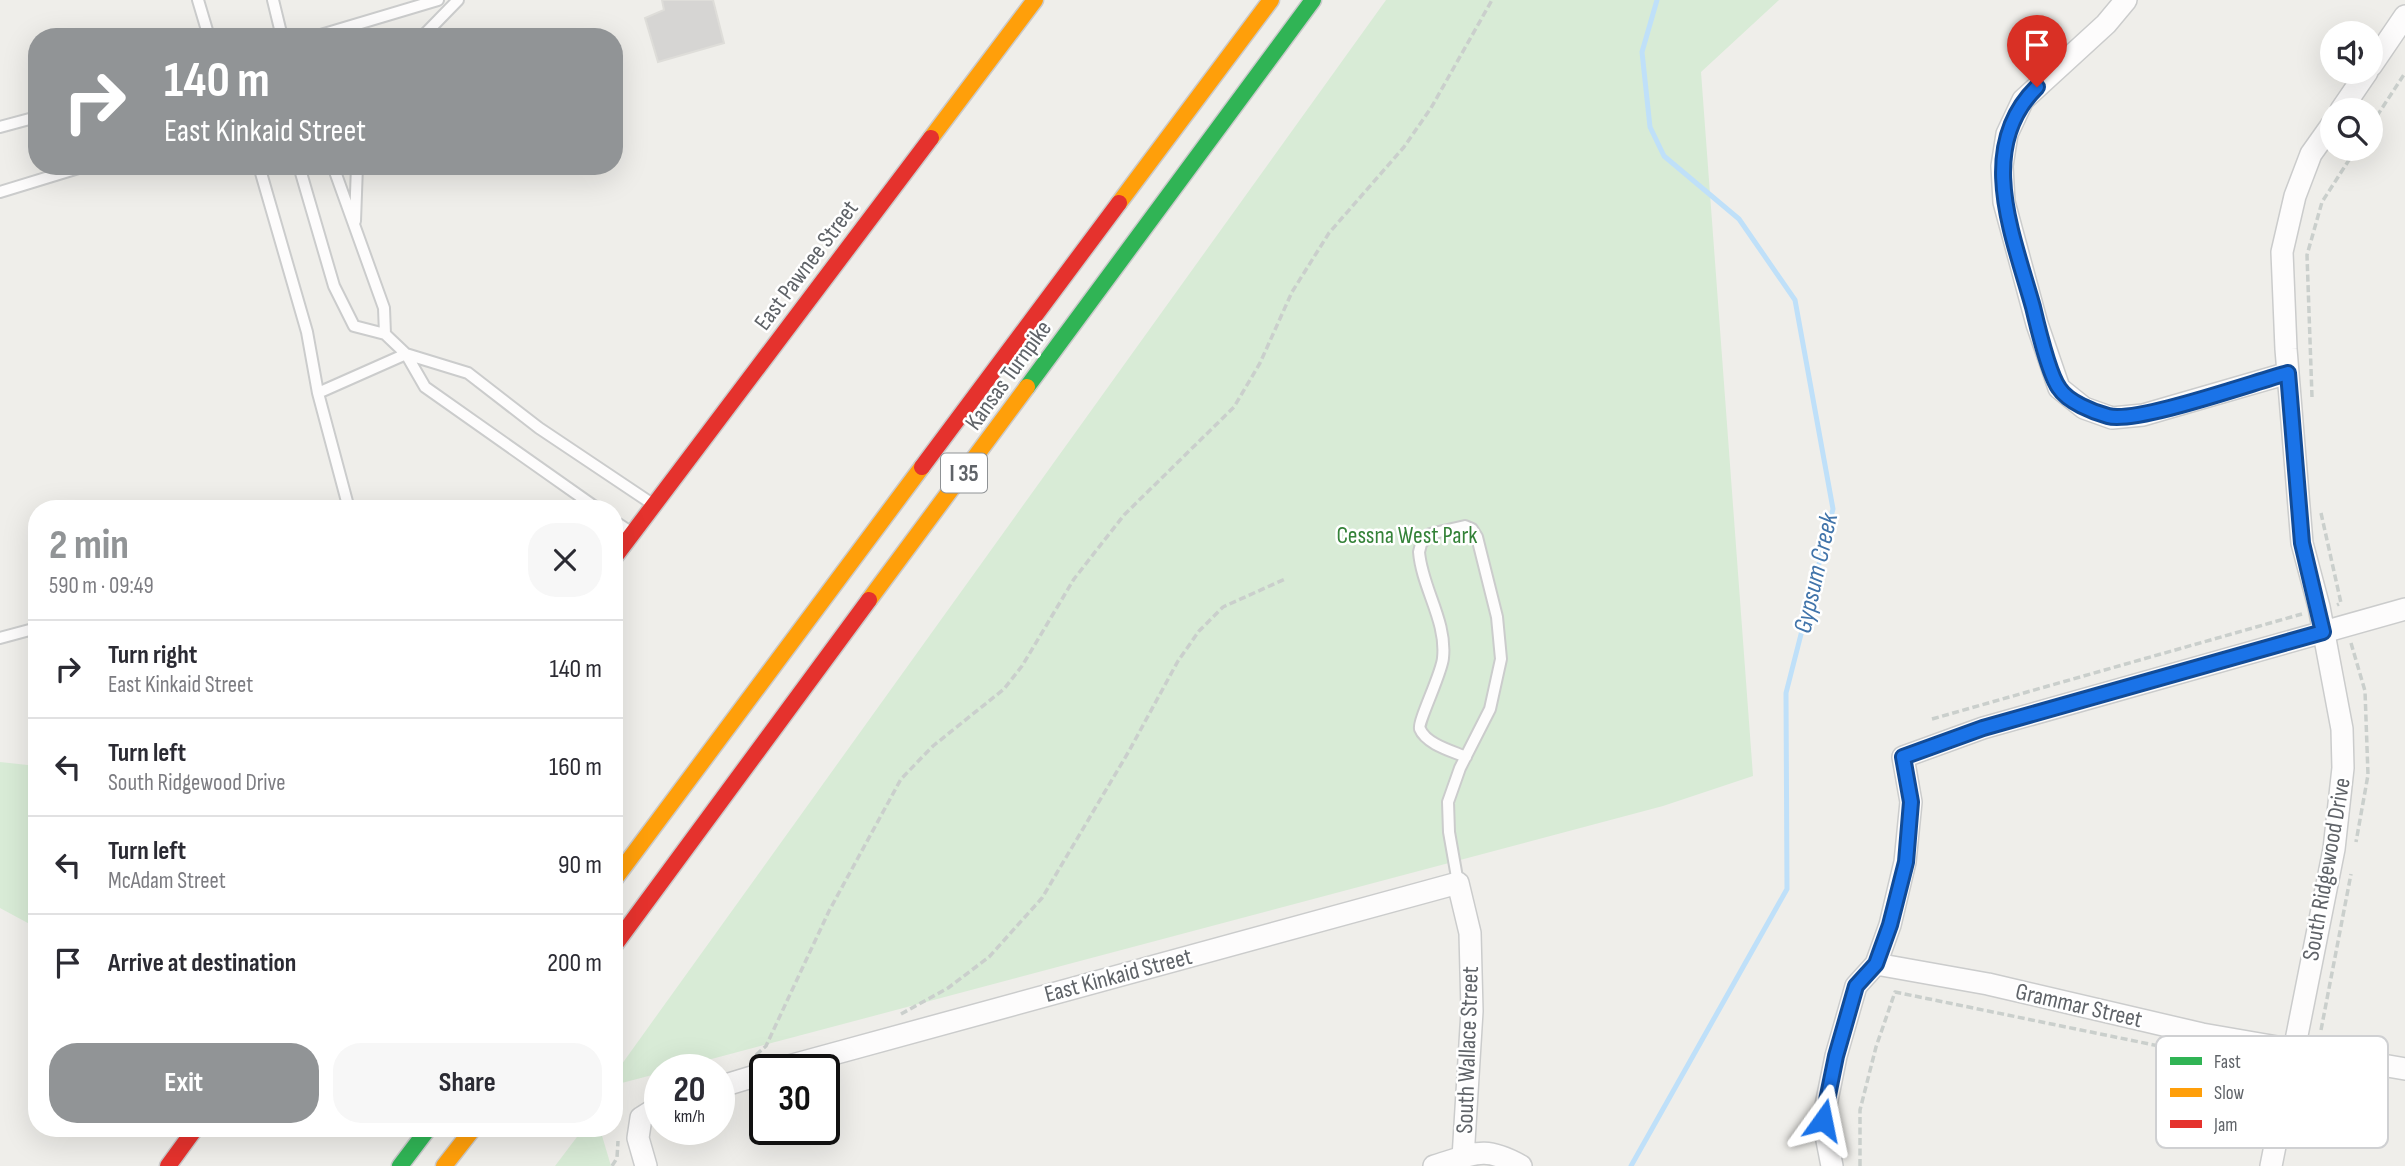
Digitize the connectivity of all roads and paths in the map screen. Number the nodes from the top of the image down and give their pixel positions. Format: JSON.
{"nodes":[{"id":1,"x":198,"y":0,"type":"edge"},
{"id":2,"x":273,"y":0,"type":"edge"},
{"id":3,"x":438,"y":0,"type":"edge"},
{"id":4,"x":458,"y":0,"type":"edge"},
{"id":5,"x":1035,"y":0,"type":"edge"},
{"id":6,"x":1271,"y":0,"type":"edge"},
{"id":7,"x":1313,"y":0,"type":"edge"},
{"id":8,"x":1492,"y":0,"type":"edge"},
{"id":9,"x":2126,"y":0,"type":"edge"},
{"id":10,"x":2405,"y":16,"type":"edge"},
{"id":11,"x":206,"y":28,"type":"edge"},
{"id":12,"x":280,"y":28,"type":"edge"},
{"id":13,"x":344,"y":28,"type":"edge"},
{"id":14,"x":431,"y":28,"type":"edge"},
{"id":15,"x":2383,"y":48,"type":"edge"},
{"id":16,"x":2405,"y":73,"type":"edge"},
{"id":17,"x":2383,"y":107,"type":"edge"},
{"id":18,"x":28,"y":119,"type":"edge"},
{"id":19,"x":0,"y":127,"type":"edge"},
{"id":20,"x":2320,"y":142,"type":"edge"},
{"id":21,"x":2348,"y":161,"type":"edge"},
{"id":22,"x":56,"y":175,"type":"edge"},
{"id":23,"x":262,"y":175,"type":"edge"},
{"id":24,"x":302,"y":175,"type":"edge"},
{"id":25,"x":336,"y":175,"type":"edge"},
{"id":26,"x":358,"y":175,"type":"edge"},
{"id":27,"x":0,"y":192,"type":"edge"},
{"id":28,"x":355,"y":228,"type":"junction"},
{"id":29,"x":385,"y":334,"type":"junction"},
{"id":30,"x":406,"y":354,"type":"junction"},
{"id":31,"x":2288,"y":373,"type":"junction"},
{"id":32,"x":318,"y":393,"type":"junction"},
{"id":33,"x":2312,"y":408,"type":"dead end"},
{"id":34,"x":347,"y":500,"type":"edge"},
{"id":35,"x":585,"y":500,"type":"edge"},
{"id":36,"x":2319,"y":503,"type":"dead end"},
{"id":37,"x":653,"y":505,"type":"junction"},
{"id":38,"x":623,"y":528,"type":"edge"},
{"id":39,"x":632,"y":534,"type":"junction"},
{"id":40,"x":623,"y":546,"type":"edge"},
{"id":41,"x":1285,"y":579,"type":"dead end"},
{"id":42,"x":2319,"y":609,"type":"junction"},
{"id":43,"x":2405,"y":609,"type":"edge"},
{"id":44,"x":28,"y":630,"type":"edge"},
{"id":45,"x":2323,"y":632,"type":"junction"},
{"id":46,"x":0,"y":638,"type":"edge"},
{"id":47,"x":1932,"y":719,"type":"dead end"},
{"id":48,"x":1466,"y":757,"type":"junction"},
{"id":49,"x":623,"y":868,"type":"edge"},
{"id":50,"x":1458,"y":883,"type":"junction"},
{"id":51,"x":623,"y":934,"type":"edge"},
{"id":52,"x":1876,"y":964,"type":"junction"},
{"id":53,"x":896,"y":1017,"type":"dead end"},
{"id":54,"x":2214,"y":1036,"type":"edge"},
{"id":55,"x":2295,"y":1036,"type":"edge"},
{"id":56,"x":2156,"y":1046,"type":"edge"},
{"id":57,"x":833,"y":1054,"type":"edge"},
{"id":58,"x":748,"y":1059,"type":"dead end"},
{"id":59,"x":644,"y":1116,"type":"edge"},
{"id":60,"x":189,"y":1137,"type":"edge"},
{"id":61,"x":422,"y":1137,"type":"edge"},
{"id":62,"x":467,"y":1137,"type":"edge"},
{"id":63,"x":2274,"y":1148,"type":"edge"},
{"id":64,"x":1463,"y":1158,"type":"junction"},
{"id":65,"x":168,"y":1166,"type":"edge"},
{"id":66,"x":400,"y":1166,"type":"edge"},
{"id":67,"x":444,"y":1166,"type":"edge"},
{"id":68,"x":646,"y":1166,"type":"edge"},
{"id":69,"x":1434,"y":1166,"type":"edge"},
{"id":70,"x":1521,"y":1166,"type":"edge"},
{"id":71,"x":1832,"y":1166,"type":"edge"},
{"id":72,"x":1860,"y":1166,"type":"edge"},
{"id":73,"x":2271,"y":1166,"type":"edge"}],
"edges":[{"from":1,"to":11,"type":"lane"},
{"from":2,"to":12,"type":"lane"},
{"from":3,"to":13,"type":"lane"},
{"from":4,"to":14,"type":"lane"},
{"from":5,"to":37,"type":"main road","name":"East Pawnee Street"},
{"from":6,"to":49,"type":"main road","name":"Kansas Turnpike","number":"I 35"},
{"from":7,"to":51,"type":"main road","name":"Kansas Turnpike","number":"I 35"},
{"from":8,"to":58,"type":"path"},
{"from":9,"to":31,"type":"street"},
{"from":10,"to":15,"type":"street"},
{"from":16,"to":17,"type":"path"},
{"from":18,"to":19,"type":"lane"},
{"from":20,"to":31,"type":"street","name":"South Ridgewood Drive"},
{"from":21,"to":33,"type":"path"},
{"from":22,"to":27,"type":"lane"},
{"from":23,"to":32,"type":"lane"},
{"from":24,"to":29,"type":"lane"},
{"from":25,"to":28,"type":"lane"},
{"from":26,"to":28,"type":"lane"},
{"from":28,"to":29,"type":"lane"},
{"from":29,"to":30,"type":"lane"},
{"from":30,"to":32,"type":"lane"},
{"from":30,"to":35,"type":"lane"},
{"from":30,"to":37,"type":"lane"},
{"from":31,"to":42,"type":"street","name":"South Ridgewood Drive"},
{"from":32,"to":34,"type":"lane"},
{"from":36,"to":42,"type":"path"},
{"from":37,"to":39,"type":"main road","name":"East Pawnee Street"},
{"from":38,"to":39,"type":"lane"},
{"from":39,"to":40,"type":"main road","name":"East Pawnee Street"},
{"from":41,"to":53,"type":"path"},
{"from":42,"to":45,"type":"street","name":"South Ridgewood Drive"},
{"from":42,"to":47,"type":"path"},
{"from":43,"to":45,"type":"street"},
{"from":44,"to":46,"type":"lane"},
{"from":45,"to":52,"type":"street"},
{"from":45,"to":55,"type":"street","name":"South Ridgewood Drive"},
{"from":48,"to":48,"type":"lane"},
{"from":48,"to":50,"type":"lane"},
{"from":50,"to":57,"type":"street","name":"East Kinkaid Street"},
{"from":50,"to":64,"type":"street","name":"South Wallace Street"},
{"from":52,"to":54,"type":"street","name":"Grammar Street"},
{"from":52,"to":71,"type":"street"},
{"from":56,"to":72,"type":"path"},
{"from":59,"to":68,"type":"street"},
{"from":60,"to":65,"type":"main road"},
{"from":61,"to":66,"type":"main road"},
{"from":62,"to":67,"type":"main road"},
{"from":63,"to":73,"type":"street","name":"South Ridgewood Drive"},
{"from":64,"to":69,"type":"street"},
{"from":64,"to":70,"type":"street","name":"South Wallace Street"}]}
